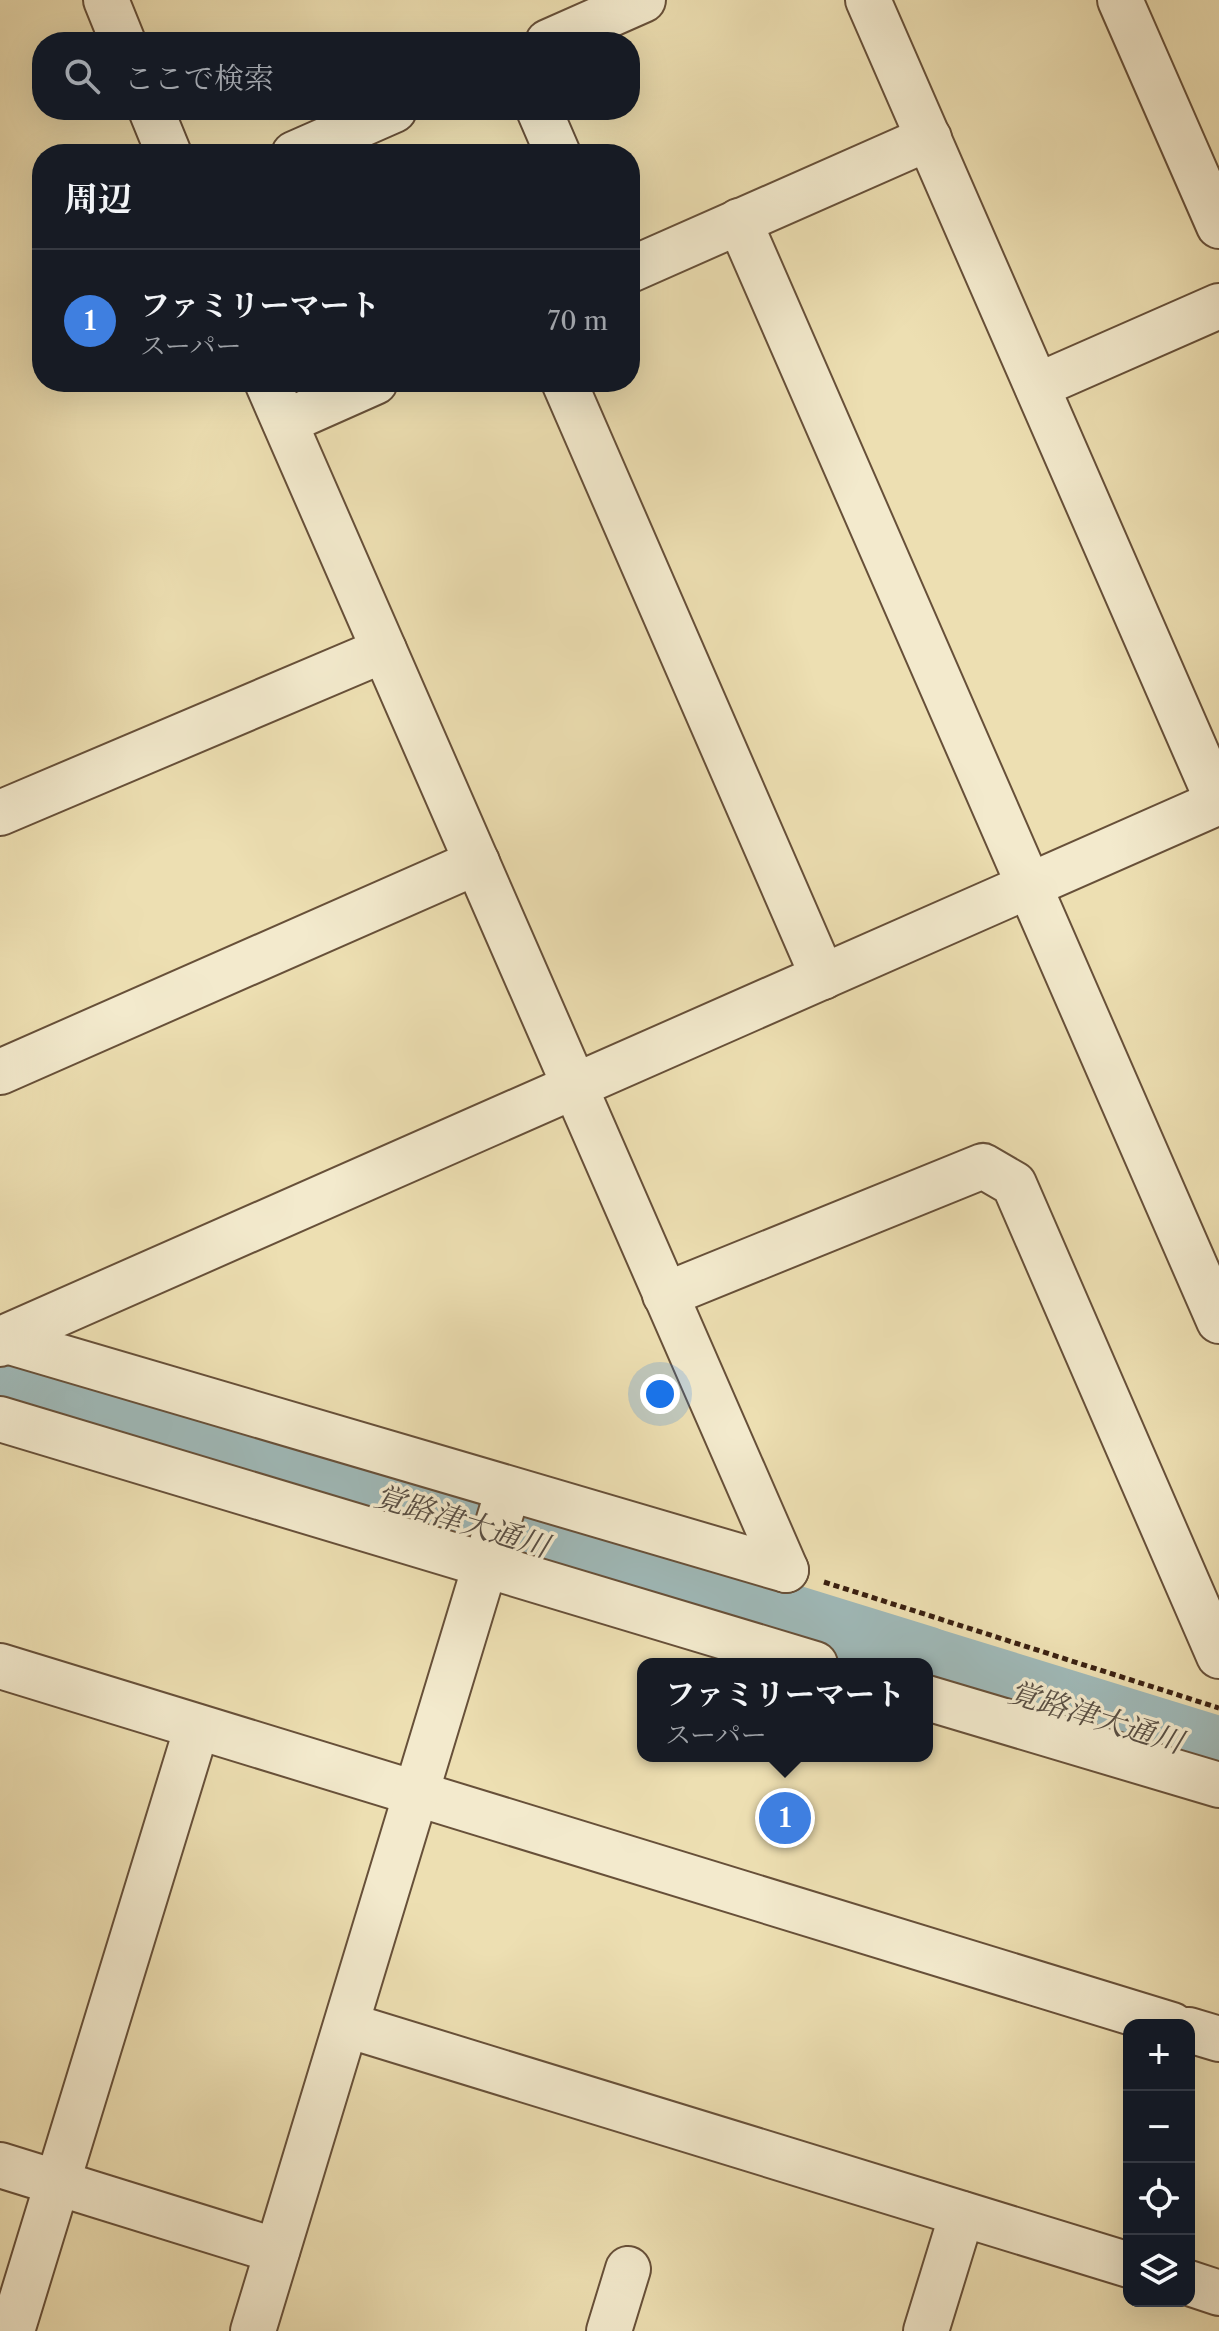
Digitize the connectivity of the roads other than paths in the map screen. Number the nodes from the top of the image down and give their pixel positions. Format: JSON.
{"nodes":[{"id":1,"x":106,"y":0,"type":"edge"},
{"id":2,"x":643,"y":0,"type":"edge"},
{"id":3,"x":868,"y":0,"type":"edge"},
{"id":4,"x":1120,"y":0,"type":"edge"},
{"id":5,"x":119,"y":32,"type":"edge"},
{"id":6,"x":571,"y":32,"type":"edge"},
{"id":7,"x":155,"y":120,"type":"edge"},
{"id":8,"x":371,"y":120,"type":"edge"},
{"id":9,"x":543,"y":120,"type":"edge"},
{"id":10,"x":929,"y":138,"type":"junction"},
{"id":11,"x":165,"y":144,"type":"edge"},
{"id":12,"x":317,"y":144,"type":"edge"},
{"id":13,"x":554,"y":144,"type":"edge"},
{"id":14,"x":739,"y":221,"type":"junction"},
{"id":15,"x":1219,"y":226,"type":"edge"},
{"id":16,"x":640,"y":266,"type":"edge"},
{"id":17,"x":1219,"y":306,"type":"edge"},
{"id":18,"x":1037,"y":386,"type":"junction"},
{"id":19,"x":272,"y":392,"type":"edge"},
{"id":20,"x":352,"y":392,"type":"edge"},
{"id":21,"x":568,"y":392,"type":"edge"},
{"id":22,"x":285,"y":422,"type":"junction"},
{"id":23,"x":384,"y":650,"type":"junction"},
{"id":24,"x":1219,"y":803,"type":"edge"},
{"id":25,"x":0,"y":813,"type":"edge"},
{"id":26,"x":477,"y":862,"type":"junction"},
{"id":27,"x":1030,"y":886,"type":"junction"},
{"id":28,"x":823,"y":977,"type":"junction"},
{"id":29,"x":0,"y":1072,"type":"edge"},
{"id":30,"x":575,"y":1087,"type":"junction"},
{"id":31,"x":665,"y":1295,"type":"junction"},
{"id":32,"x":1219,"y":1321,"type":"edge"},
{"id":33,"x":0,"y":1341,"type":"edge"},
{"id":34,"x":0,"y":1419,"type":"edge"},
{"id":35,"x":508,"y":1490,"type":"junction"},
{"id":36,"x":487,"y":1566,"type":"junction"},
{"id":37,"x":1204,"y":1582,"type":"edge"},
{"id":38,"x":1219,"y":1656,"type":"edge"},
{"id":39,"x":795,"y":1658,"type":"edge"},
{"id":40,"x":0,"y":1666,"type":"edge"},
{"id":41,"x":933,"y":1700,"type":"edge"},
{"id":42,"x":197,"y":1727,"type":"junction"},
{"id":43,"x":1219,"y":1785,"type":"edge"},
{"id":44,"x":417,"y":1794,"type":"junction"},
{"id":45,"x":1152,"y":2019,"type":"edge"},
{"id":46,"x":347,"y":2025,"type":"junction"},
{"id":47,"x":1195,"y":2032,"type":"edge"},
{"id":48,"x":1219,"y":2039,"type":"edge"},
{"id":49,"x":0,"y":2165,"type":"edge"},
{"id":50,"x":57,"y":2183,"type":"junction"},
{"id":51,"x":962,"y":2214,"type":"junction"},
{"id":52,"x":277,"y":2251,"type":"junction"},
{"id":53,"x":1123,"y":2263,"type":"edge"},
{"id":54,"x":628,"y":2269,"type":"dead end"},
{"id":55,"x":1195,"y":2285,"type":"edge"},
{"id":56,"x":1219,"y":2293,"type":"edge"},
{"id":57,"x":12,"y":2331,"type":"edge"},
{"id":58,"x":253,"y":2331,"type":"edge"},
{"id":59,"x":609,"y":2331,"type":"edge"},
{"id":60,"x":926,"y":2331,"type":"edge"}],
"edges":[{"from":1,"to":5,"type":"street"},
{"from":2,"to":6,"type":"street"},
{"from":3,"to":10,"type":"street"},
{"from":4,"to":15,"type":"street"},
{"from":7,"to":11,"type":"street"},
{"from":8,"to":12,"type":"street"},
{"from":9,"to":13,"type":"street"},
{"from":10,"to":14,"type":"street"},
{"from":10,"to":18,"type":"street"},
{"from":14,"to":16,"type":"street"},
{"from":14,"to":27,"type":"street"},
{"from":17,"to":18,"type":"street"},
{"from":18,"to":24,"type":"street"},
{"from":19,"to":22,"type":"street"},
{"from":20,"to":22,"type":"street"},
{"from":21,"to":28,"type":"street"},
{"from":22,"to":23,"type":"street"},
{"from":23,"to":25,"type":"street"},
{"from":23,"to":26,"type":"street"},
{"from":24,"to":27,"type":"street"},
{"from":26,"to":29,"type":"street"},
{"from":26,"to":30,"type":"street"},
{"from":27,"to":28,"type":"street"},
{"from":27,"to":32,"type":"street"},
{"from":28,"to":30,"type":"street"},
{"from":30,"to":31,"type":"street"},
{"from":30,"to":33,"type":"street"},
{"from":31,"to":35,"type":"street"},
{"from":31,"to":37,"type":"street"},
{"from":33,"to":35,"type":"street"},
{"from":34,"to":36,"type":"street"},
{"from":35,"to":36,"type":"street"},
{"from":36,"to":39,"type":"street"},
{"from":36,"to":44,"type":"street"},
{"from":37,"to":38,"type":"street"},
{"from":40,"to":42,"type":"street"},
{"from":41,"to":43,"type":"street"},
{"from":42,"to":44,"type":"street"},
{"from":42,"to":50,"type":"street"},
{"from":44,"to":45,"type":"street"},
{"from":44,"to":46,"type":"street"},
{"from":46,"to":51,"type":"street"},
{"from":46,"to":52,"type":"street"},
{"from":47,"to":48,"type":"street"},
{"from":49,"to":50,"type":"street"},
{"from":50,"to":52,"type":"street"},
{"from":50,"to":57,"type":"street"},
{"from":51,"to":53,"type":"street"},
{"from":51,"to":60,"type":"street"},
{"from":52,"to":58,"type":"street"},
{"from":54,"to":59,"type":"street"},
{"from":55,"to":56,"type":"street"}]}
